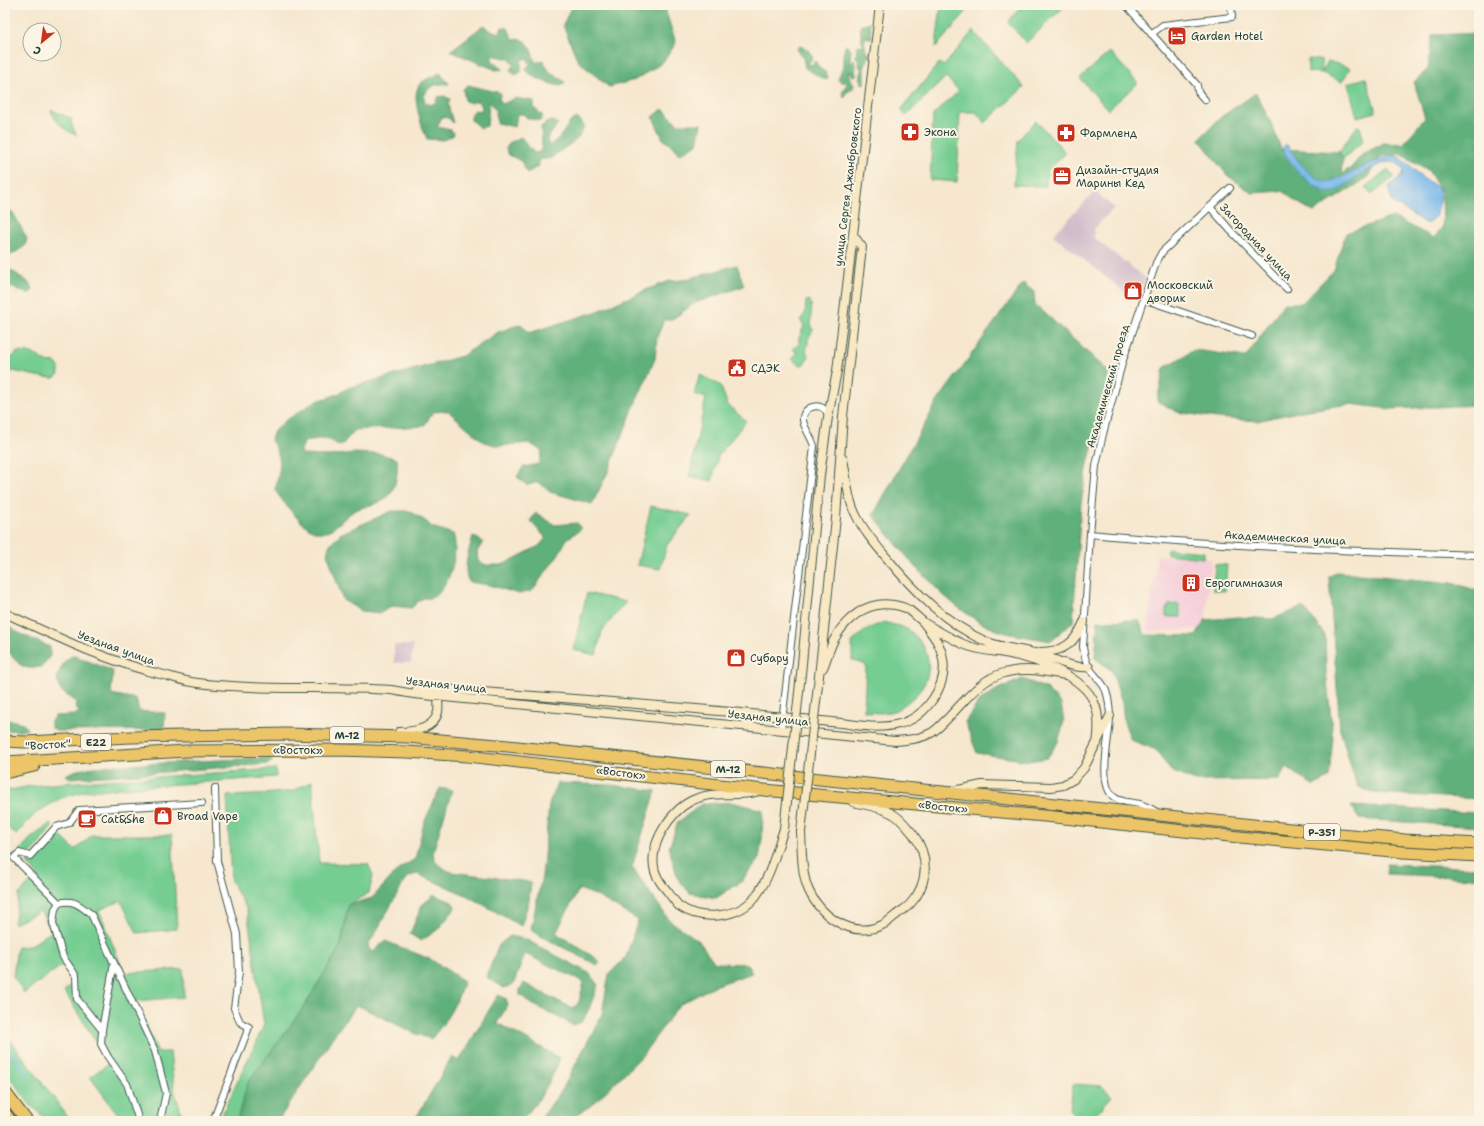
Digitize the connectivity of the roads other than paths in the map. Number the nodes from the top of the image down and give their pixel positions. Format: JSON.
{"nodes":[{"id":1,"x":880,"y":5,"type":"edge"},
{"id":2,"x":1126,"y":5,"type":"edge"},
{"id":3,"x":1231,"y":5,"type":"edge"},
{"id":4,"x":1151,"y":34,"type":"junction"},
{"id":5,"x":1205,"y":100,"type":"dead end"},
{"id":6,"x":1230,"y":188,"type":"dead end"},
{"id":7,"x":1210,"y":208,"type":"junction"},
{"id":8,"x":853,"y":235,"type":"junction"},
{"id":9,"x":1287,"y":289,"type":"dead end"},
{"id":10,"x":1143,"y":299,"type":"junction"},
{"id":11,"x":1252,"y":336,"type":"dead end"},
{"id":12,"x":833,"y":391,"type":"junction"},
{"id":13,"x":821,"y":407,"type":"junction"},
{"id":14,"x":828,"y":417,"type":"junction"},
{"id":15,"x":841,"y":447,"type":"junction"},
{"id":16,"x":1090,"y":534,"type":"junction"},
{"id":17,"x":1479,"y":555,"type":"edge"},
{"id":18,"x":5,"y":613,"type":"edge"},
{"id":19,"x":923,"y":622,"type":"junction"},
{"id":20,"x":1084,"y":622,"type":"junction"},
{"id":21,"x":1033,"y":653,"type":"junction"},
{"id":22,"x":1008,"y":654,"type":"junction"},
{"id":23,"x":1089,"y":667,"type":"junction"},
{"id":24,"x":1065,"y":675,"type":"junction"},
{"id":25,"x":819,"y":676,"type":"junction"},
{"id":26,"x":439,"y":693,"type":"junction"},
{"id":27,"x":1110,"y":716,"type":"junction"},
{"id":28,"x":782,"y":717,"type":"junction"},
{"id":29,"x":781,"y":730,"type":"junction"},
{"id":30,"x":353,"y":735,"type":"junction"},
{"id":31,"x":186,"y":737,"type":"junction"},
{"id":32,"x":5,"y":741,"type":"edge"},
{"id":33,"x":1097,"y":744,"type":"junction"},
{"id":34,"x":5,"y":748,"type":"edge"},
{"id":35,"x":186,"y":751,"type":"junction"},
{"id":36,"x":5,"y":762,"type":"edge"},
{"id":37,"x":5,"y":773,"type":"edge"},
{"id":38,"x":214,"y":788,"type":"dead end"},
{"id":39,"x":764,"y":790,"type":"junction"},
{"id":40,"x":948,"y":792,"type":"junction"},
{"id":41,"x":834,"y":796,"type":"junction"},
{"id":42,"x":202,"y":802,"type":"dead end"},
{"id":43,"x":1166,"y":816,"type":"junction"},
{"id":44,"x":1055,"y":817,"type":"joint"},
{"id":45,"x":1479,"y":844,"type":"edge"},
{"id":46,"x":1479,"y":856,"type":"edge"},
{"id":47,"x":59,"y":903,"type":"junction"},
{"id":48,"x":114,"y":963,"type":"junction"},
{"id":49,"x":102,"y":1030,"type":"junction"},
{"id":50,"x":6,"y":1092,"type":"edge"},
{"id":51,"x":5,"y":1113,"type":"edge"},
{"id":52,"x":11,"y":1121,"type":"edge"},
{"id":53,"x":27,"y":1121,"type":"edge"},
{"id":54,"x":139,"y":1121,"type":"edge"},
{"id":55,"x":160,"y":1121,"type":"edge"},
{"id":56,"x":213,"y":1121,"type":"edge"}],
"edges":[{"from":1,"to":8,"type":"street","name":"улица Сергея Джанбровского"},
{"from":2,"to":4,"type":"street"},
{"from":3,"to":4,"type":"street"},
{"from":4,"to":5,"type":"street"},
{"from":6,"to":7,"type":"street","name":"Академический проезд"},
{"from":7,"to":9,"type":"street","name":"Загородная улица"},
{"from":7,"to":10,"type":"street","name":"Академический проезд"},
{"from":8,"to":12,"type":"street","name":"улица Сергея Джанбровского"},
{"from":8,"to":15,"type":"street"},
{"from":10,"to":11,"type":"street"},
{"from":10,"to":16,"type":"street","name":"Академический проезд"},
{"from":12,"to":13,"type":"street"},
{"from":12,"to":14,"type":"street","name":"улица Сергея Джанбровского"},
{"from":13,"to":14,"type":"street"},
{"from":13,"to":28,"type":"street"},
{"from":14,"to":39,"type":"street","name":"улица Сергея Джанбровского","bridge":true},
{"from":15,"to":21,"type":"street"},
{"from":15,"to":25,"type":"street"},
{"from":16,"to":17,"type":"street","name":"Академическая улица"},
{"from":16,"to":20,"type":"street","name":"Академический проезд"},
{"from":18,"to":26,"type":"street","name":"Уездная улица"},
{"from":19,"to":22,"type":"street"},
{"from":19,"to":25,"type":"street"},
{"from":19,"to":28,"type":"street","name":"Уездная улица"},
{"from":20,"to":21,"type":"street"},
{"from":20,"to":23,"type":"street","name":"Академический проезд"},
{"from":21,"to":22,"type":"street"},
{"from":21,"to":23,"type":"street"},
{"from":22,"to":24,"type":"street"},
{"from":23,"to":27,"type":"street"},
{"from":24,"to":29,"type":"street","name":"Уездная улица"},
{"from":24,"to":33,"type":"street"},
{"from":25,"to":41,"type":"street","bridge":true},
{"from":26,"to":28,"type":"street","name":"Уездная улица"},
{"from":26,"to":29,"type":"street","name":"Уездная улица"},
{"from":26,"to":30,"type":"street"},
{"from":27,"to":33,"type":"street"},
{"from":27,"to":43,"type":"street"},
{"from":28,"to":29,"type":"street"},
{"from":30,"to":31,"type":"highway","name":"«Восток»","number":"М-12"},
{"from":30,"to":40,"type":"highway","name":"«Восток»","number":"М-12"},
{"from":31,"to":32,"type":"highway"},
{"from":31,"to":34,"type":"highway","name":"\"Восток\"","number":"E22"},
{"from":33,"to":40,"type":"street"},
{"from":35,"to":36,"type":"highway"},
{"from":35,"to":37,"type":"highway"},
{"from":35,"to":39,"type":"highway","name":"«Восток»","number":"М-12"},
{"from":38,"to":56,"type":"street"},
{"from":39,"to":41,"type":"highway","name":"«Восток»","number":"М-12"},
{"from":40,"to":43,"type":"highway","number":"Р-351"},
{"from":41,"to":44,"type":"highway","name":"«Восток»","number":"М-12"},
{"from":42,"to":47,"type":"street"},
{"from":43,"to":45,"type":"highway","number":"Р-351"},
{"from":44,"to":46,"type":"highway","number":"Р-351"},
{"from":47,"to":48,"type":"street"},
{"from":47,"to":49,"type":"street"},
{"from":48,"to":49,"type":"street"},
{"from":48,"to":55,"type":"street"},
{"from":49,"to":54,"type":"street"},
{"from":50,"to":53,"type":"highway"},
{"from":51,"to":52,"type":"highway"}]}
